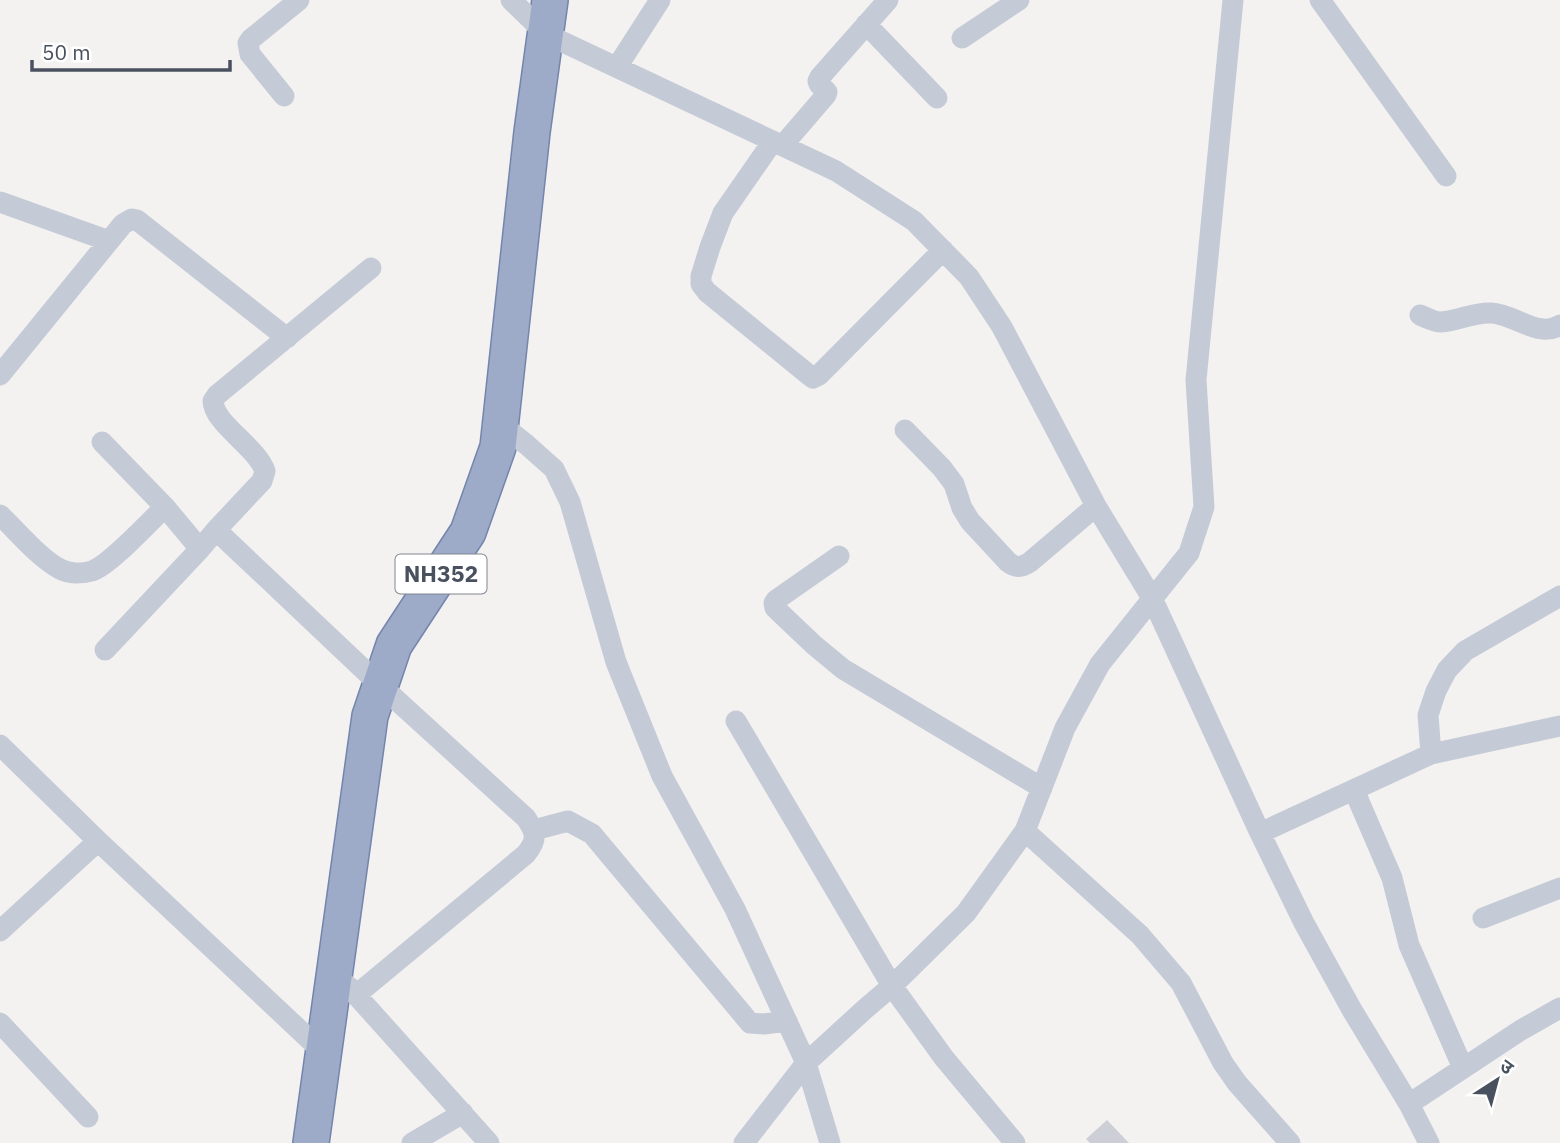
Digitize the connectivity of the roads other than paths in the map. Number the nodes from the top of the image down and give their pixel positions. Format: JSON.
{"nodes":[{"id":1,"x":299,"y":0,"type":"edge"},
{"id":2,"x":511,"y":0,"type":"edge"},
{"id":3,"x":660,"y":0,"type":"edge"},
{"id":4,"x":888,"y":0,"type":"edge"},
{"id":5,"x":1019,"y":0,"type":"edge"},
{"id":6,"x":1233,"y":0,"type":"edge"},
{"id":7,"x":1320,"y":0,"type":"edge"},
{"id":8,"x":548,"y":17,"type":"edge"},
{"id":9,"x":866,"y":24,"type":"junction"},
{"id":10,"x":962,"y":38,"type":"dead end"},
{"id":11,"x":617,"y":67,"type":"junction"},
{"id":12,"x":284,"y":96,"type":"dead end"},
{"id":13,"x":937,"y":98,"type":"dead end"},
{"id":14,"x":778,"y":143,"type":"junction"},
{"id":15,"x":1446,"y":176,"type":"dead end"},
{"id":16,"x":0,"y":202,"type":"edge"},
{"id":17,"x":109,"y":241,"type":"junction"},
{"id":18,"x":943,"y":250,"type":"junction"},
{"id":19,"x":371,"y":268,"type":"dead end"},
{"id":20,"x":1420,"y":314,"type":"dead end"},
{"id":21,"x":1560,"y":325,"type":"edge"},
{"id":22,"x":287,"y":338,"type":"junction"},
{"id":23,"x":0,"y":375,"type":"edge"},
{"id":24,"x":501,"y":424,"type":"junction"},
{"id":25,"x":905,"y":430,"type":"dead end"},
{"id":26,"x":102,"y":443,"type":"dead end"},
{"id":27,"x":1096,"y":506,"type":"junction"},
{"id":28,"x":165,"y":507,"type":"junction"},
{"id":29,"x":0,"y":514,"type":"edge"},
{"id":30,"x":216,"y":530,"type":"junction"},
{"id":31,"x":200,"y":549,"type":"junction"},
{"id":32,"x":839,"y":556,"type":"dead end"},
{"id":33,"x":1560,"y":596,"type":"edge"},
{"id":34,"x":1152,"y":597,"type":"junction"},
{"id":35,"x":105,"y":650,"type":"dead end"},
{"id":36,"x":380,"y":685,"type":"junction"},
{"id":37,"x":736,"y":721,"type":"dead end"},
{"id":38,"x":1560,"y":726,"type":"edge"},
{"id":39,"x":0,"y":745,"type":"edge"},
{"id":40,"x":1431,"y":754,"type":"junction"},
{"id":41,"x":1042,"y":788,"type":"junction"},
{"id":42,"x":1354,"y":790,"type":"junction"},
{"id":43,"x":534,"y":830,"type":"junction"},
{"id":44,"x":1025,"y":831,"type":"junction"},
{"id":45,"x":1260,"y":833,"type":"junction"},
{"id":46,"x":98,"y":841,"type":"junction"},
{"id":47,"x":1560,"y":888,"type":"edge"},
{"id":48,"x":1483,"y":918,"type":"dead end"},
{"id":49,"x":3,"y":923,"type":"edge"},
{"id":50,"x":345,"y":983,"type":"junction"},
{"id":51,"x":892,"y":986,"type":"junction"},
{"id":52,"x":1560,"y":1008,"type":"edge"},
{"id":53,"x":787,"y":1021,"type":"junction"},
{"id":54,"x":0,"y":1023,"type":"edge"},
{"id":55,"x":324,"y":1053,"type":"junction"},
{"id":56,"x":806,"y":1063,"type":"junction"},
{"id":57,"x":1464,"y":1068,"type":"junction"},
{"id":58,"x":1409,"y":1104,"type":"junction"},
{"id":59,"x":463,"y":1114,"type":"junction"},
{"id":60,"x":88,"y":1117,"type":"dead end"},
{"id":61,"x":311,"y":1143,"type":"edge"},
{"id":62,"x":412,"y":1143,"type":"edge"},
{"id":63,"x":489,"y":1143,"type":"edge"},
{"id":64,"x":744,"y":1143,"type":"edge"},
{"id":65,"x":830,"y":1143,"type":"edge"},
{"id":66,"x":1015,"y":1143,"type":"edge"},
{"id":67,"x":1290,"y":1143,"type":"edge"},
{"id":68,"x":1429,"y":1143,"type":"edge"}],
"edges":[{"from":1,"to":12,"type":"street"},
{"from":2,"to":8,"type":"street"},
{"from":3,"to":11,"type":"street"},
{"from":4,"to":9,"type":"street"},
{"from":5,"to":10,"type":"street"},
{"from":6,"to":34,"type":"street"},
{"from":7,"to":15,"type":"street"},
{"from":8,"to":11,"type":"street"},
{"from":8,"to":24,"type":"highway","number":"NH352"},
{"from":9,"to":13,"type":"street"},
{"from":9,"to":14,"type":"street"},
{"from":11,"to":14,"type":"street"},
{"from":14,"to":18,"type":"street"},
{"from":14,"to":18,"type":"street"},
{"from":16,"to":17,"type":"street"},
{"from":17,"to":22,"type":"street"},
{"from":17,"to":23,"type":"street"},
{"from":18,"to":27,"type":"street"},
{"from":19,"to":22,"type":"street"},
{"from":20,"to":21,"type":"street"},
{"from":22,"to":30,"type":"street"},
{"from":24,"to":36,"type":"highway","number":"NH352"},
{"from":24,"to":53,"type":"street"},
{"from":25,"to":27,"type":"street"},
{"from":26,"to":28,"type":"street"},
{"from":27,"to":34,"type":"street"},
{"from":28,"to":29,"type":"street"},
{"from":28,"to":31,"type":"street"},
{"from":30,"to":31,"type":"street"},
{"from":30,"to":36,"type":"street"},
{"from":31,"to":35,"type":"street"},
{"from":32,"to":41,"type":"street"},
{"from":33,"to":40,"type":"street"},
{"from":34,"to":41,"type":"street"},
{"from":34,"to":45,"type":"street"},
{"from":36,"to":43,"type":"street"},
{"from":36,"to":50,"type":"highway","number":"NH352"},
{"from":37,"to":51,"type":"street"},
{"from":38,"to":40,"type":"street"},
{"from":39,"to":46,"type":"street"},
{"from":40,"to":42,"type":"street"},
{"from":41,"to":44,"type":"street"},
{"from":42,"to":45,"type":"street"},
{"from":42,"to":57,"type":"street"},
{"from":43,"to":50,"type":"street"},
{"from":43,"to":53,"type":"street"},
{"from":44,"to":51,"type":"street"},
{"from":44,"to":67,"type":"street"},
{"from":45,"to":58,"type":"street"},
{"from":46,"to":49,"type":"street"},
{"from":46,"to":55,"type":"street"},
{"from":47,"to":48,"type":"street"},
{"from":50,"to":55,"type":"highway","number":"NH352"},
{"from":50,"to":59,"type":"street"},
{"from":51,"to":56,"type":"street"},
{"from":51,"to":66,"type":"street"},
{"from":52,"to":57,"type":"street"},
{"from":53,"to":56,"type":"street"},
{"from":54,"to":60,"type":"street"},
{"from":55,"to":61,"type":"highway","number":"NH352"},
{"from":56,"to":64,"type":"street"},
{"from":56,"to":65,"type":"street"},
{"from":57,"to":58,"type":"street"},
{"from":58,"to":68,"type":"street"},
{"from":59,"to":62,"type":"street"},
{"from":59,"to":63,"type":"street"}]}
